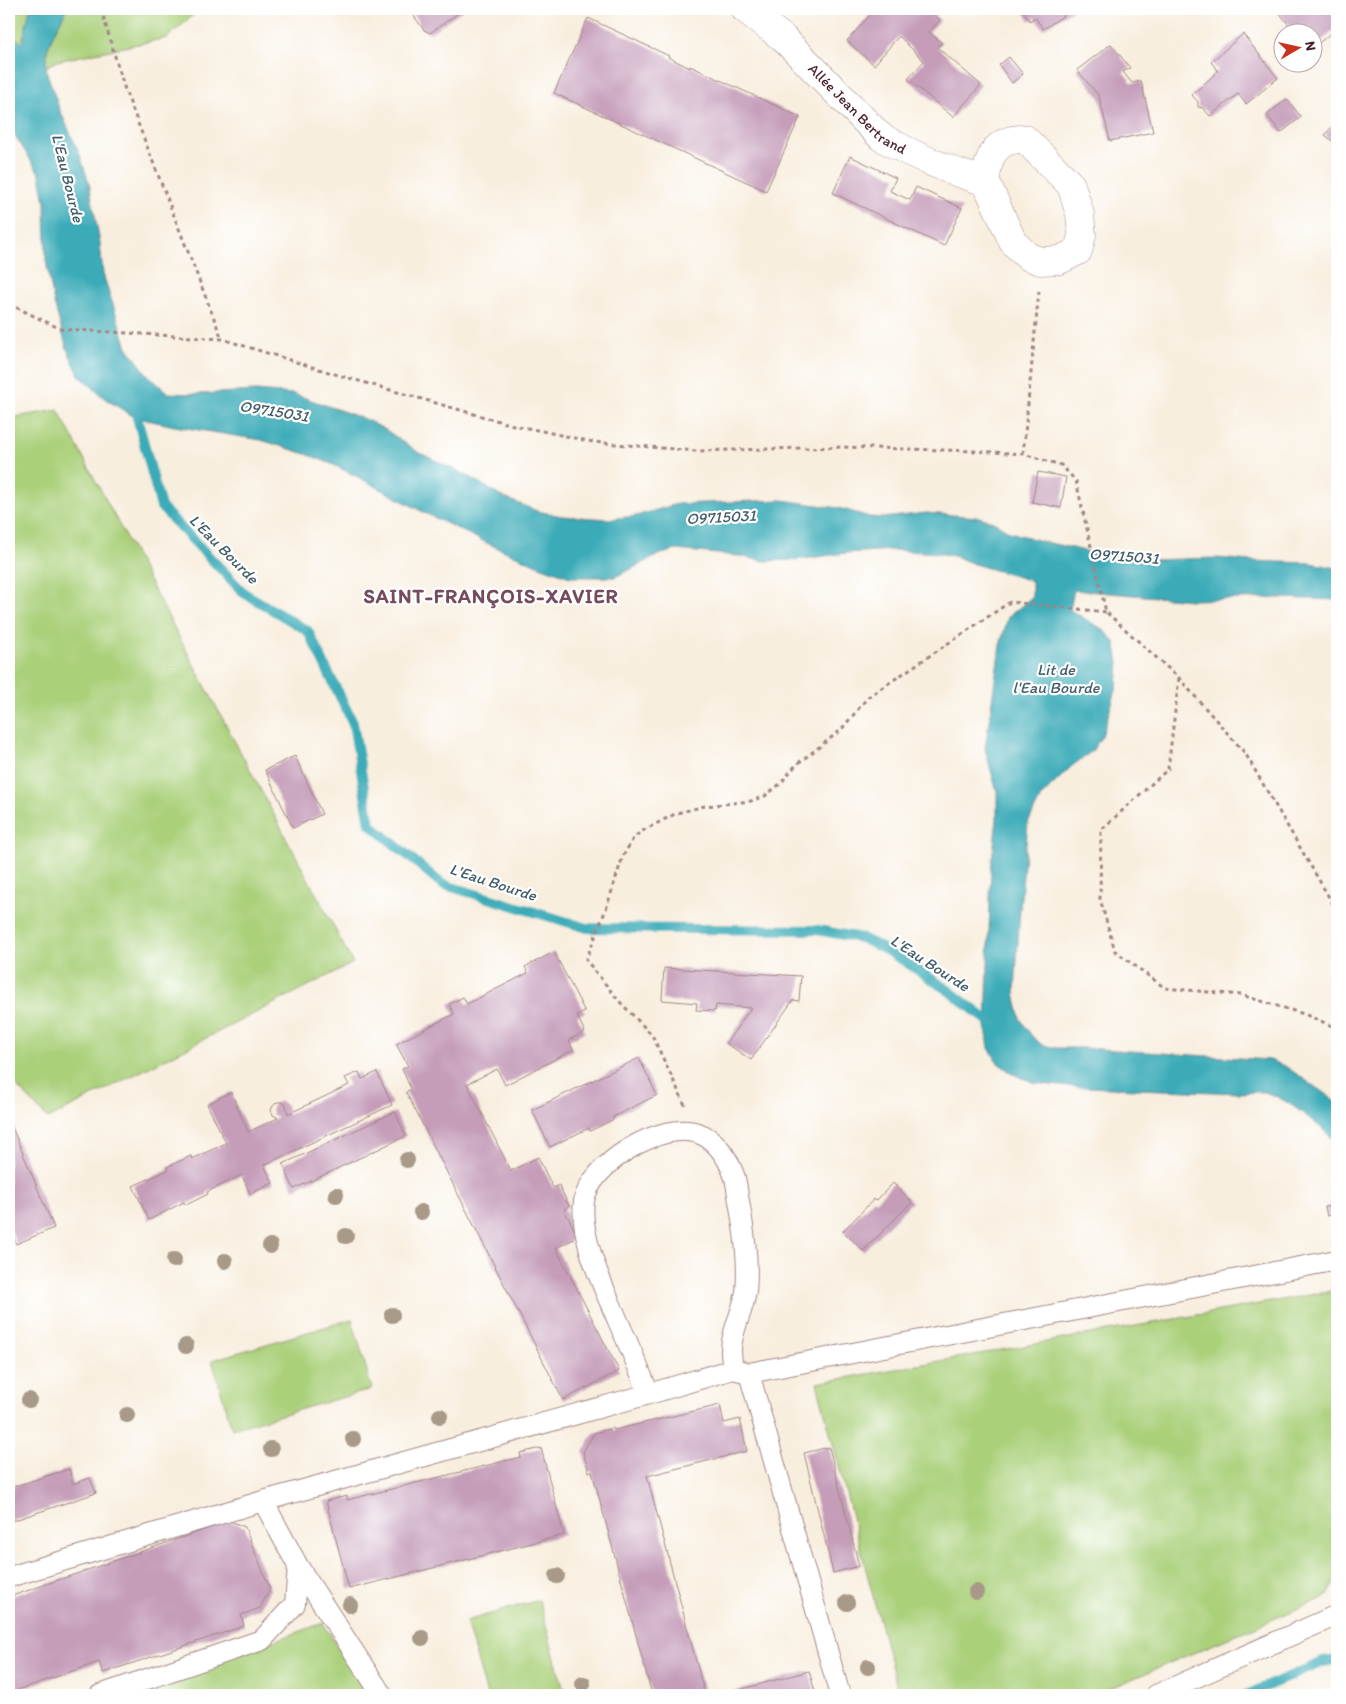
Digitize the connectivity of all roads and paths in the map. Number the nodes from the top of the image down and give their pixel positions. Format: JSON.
{"nodes":[{"id":1,"x":101,"y":9,"type":"edge"},
{"id":2,"x":746,"y":9,"type":"edge"},
{"id":3,"x":986,"y":182,"type":"junction"},
{"id":4,"x":1040,"y":260,"type":"junction"},
{"id":5,"x":9,"y":304,"type":"edge"},
{"id":6,"x":222,"y":339,"type":"junction"},
{"id":7,"x":1023,"y":454,"type":"junction"},
{"id":8,"x":1106,"y":612,"type":"junction"},
{"id":9,"x":1179,"y":678,"type":"junction"},
{"id":10,"x":1337,"y":911,"type":"edge"},
{"id":11,"x":1337,"y":1028,"type":"edge"},
{"id":12,"x":697,"y":1132,"type":"junction"},
{"id":13,"x":1337,"y":1260,"type":"edge"},
{"id":14,"x":741,"y":1371,"type":"junction"},
{"id":15,"x":649,"y":1394,"type":"junction"},
{"id":16,"x":263,"y":1501,"type":"junction"},
{"id":17,"x":298,"y":1566,"type":"junction"},
{"id":18,"x":9,"y":1576,"type":"edge"},
{"id":19,"x":1337,"y":1615,"type":"edge"},
{"id":20,"x":100,"y":1695,"type":"edge"},
{"id":21,"x":382,"y":1695,"type":"edge"},
{"id":22,"x":840,"y":1695,"type":"edge"},
{"id":23,"x":1156,"y":1695,"type":"edge"}],
"edges":[{"from":1,"to":6,"type":"path"},
{"from":2,"to":3,"type":"street","name":"Allée Jean Bertrand"},
{"from":3,"to":4,"type":"street"},
{"from":3,"to":4,"type":"street"},
{"from":4,"to":7,"type":"path"},
{"from":5,"to":6,"type":"path"},
{"from":6,"to":7,"type":"path"},
{"from":7,"to":8,"type":"path"},
{"from":8,"to":9,"type":"path"},
{"from":8,"to":12,"type":"path"},
{"from":9,"to":10,"type":"path"},
{"from":9,"to":11,"type":"path"},
{"from":12,"to":14,"type":"lane"},
{"from":12,"to":15,"type":"lane"},
{"from":13,"to":14,"type":"lane"},
{"from":14,"to":15,"type":"lane"},
{"from":14,"to":22,"type":"lane"},
{"from":15,"to":16,"type":"lane"},
{"from":16,"to":17,"type":"lane"},
{"from":16,"to":18,"type":"lane"},
{"from":17,"to":20,"type":"lane"},
{"from":17,"to":21,"type":"lane"},
{"from":19,"to":23,"type":"lane"}]}
